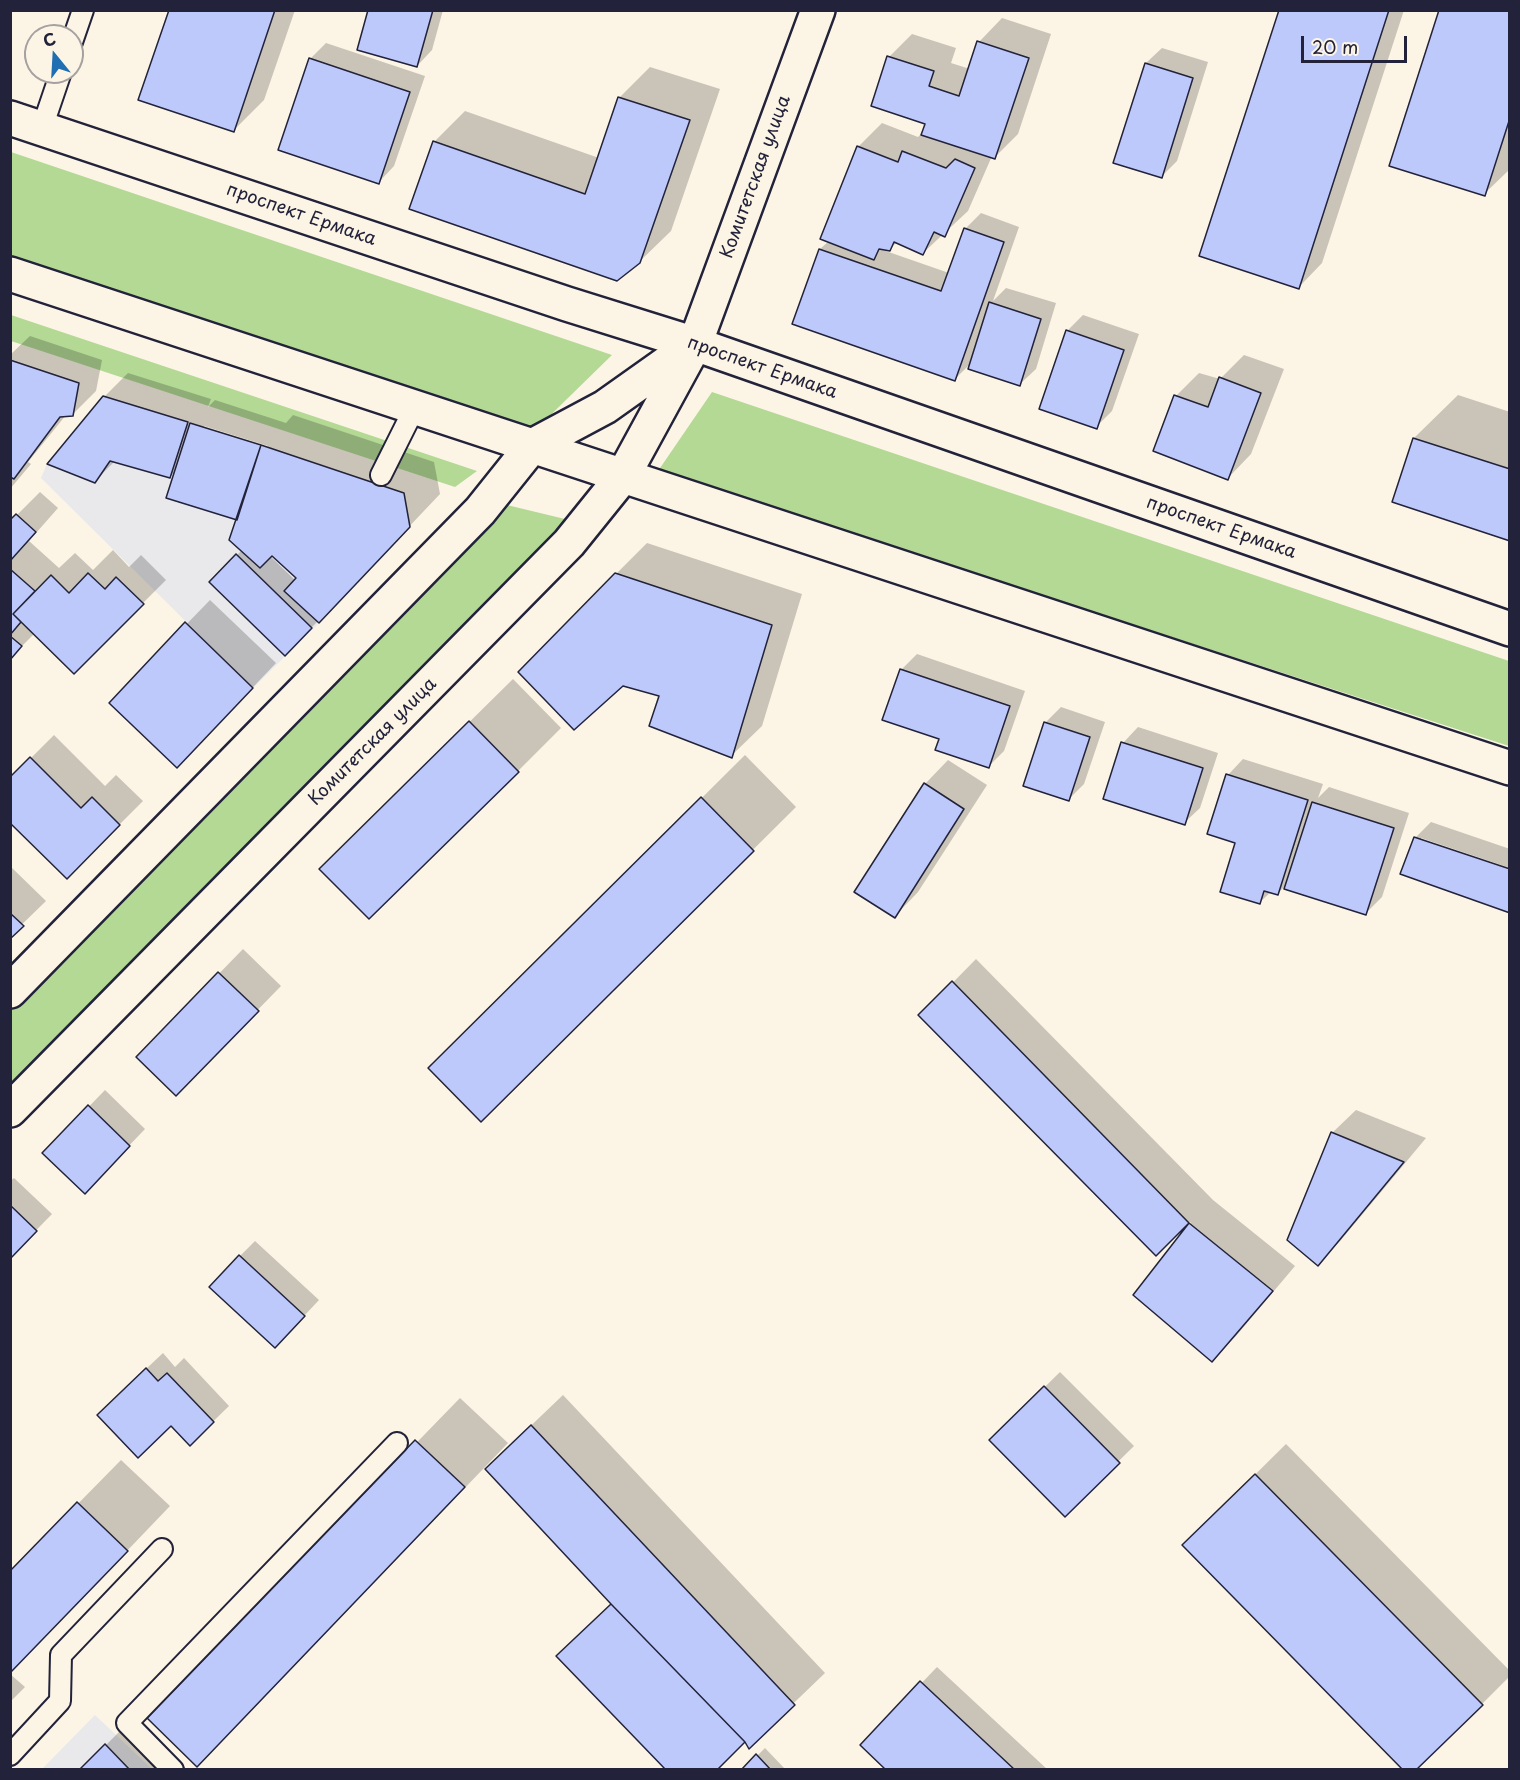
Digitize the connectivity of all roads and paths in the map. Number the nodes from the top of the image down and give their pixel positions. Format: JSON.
{"nodes":[{"id":1,"x":818,"y":10,"type":"edge"},
{"id":2,"x":58,"y":84,"type":"edge"},
{"id":3,"x":10,"y":118,"type":"edge"},
{"id":4,"x":42,"y":128,"type":"junction"},
{"id":5,"x":10,"y":274,"type":"edge"},
{"id":6,"x":694,"y":344,"type":"junction"},
{"id":7,"x":415,"y":407,"type":"junction"},
{"id":8,"x":532,"y":446,"type":"junction"},
{"id":9,"x":381,"y":475,"type":"dead end"},
{"id":10,"x":623,"y":476,"type":"junction"},
{"id":11,"x":1509,"y":628,"type":"edge"},
{"id":12,"x":1509,"y":768,"type":"edge"},
{"id":13,"x":10,"y":991,"type":"edge"},
{"id":14,"x":10,"y":1110,"type":"edge"},
{"id":15,"x":397,"y":1443,"type":"dead end"},
{"id":16,"x":162,"y":1549,"type":"dead end"},
{"id":17,"x":10,"y":1755,"type":"edge"},
{"id":18,"x":172,"y":1770,"type":"edge"}],
"edges":[{"from":1,"to":6,"type":"main road","name":"Комитетская улица"},
{"from":2,"to":4,"type":"lane"},
{"from":3,"to":4,"type":"main road","name":"проспект Ермака"},
{"from":4,"to":6,"type":"main road","name":"проспект Ермака"},
{"from":5,"to":7,"type":"main road"},
{"from":6,"to":8,"type":"main road"},
{"from":6,"to":10,"type":"main road","name":"Комитетская улица"},
{"from":6,"to":11,"type":"main road","name":"проспект Ермака"},
{"from":7,"to":8,"type":"main road"},
{"from":7,"to":9,"type":"lane"},
{"from":8,"to":10,"type":"main road"},
{"from":8,"to":13,"type":"main road"},
{"from":10,"to":12,"type":"main road"},
{"from":10,"to":14,"type":"main road","name":"Комитетская улица"},
{"from":15,"to":18,"type":"lane"},
{"from":16,"to":17,"type":"lane"}]}
